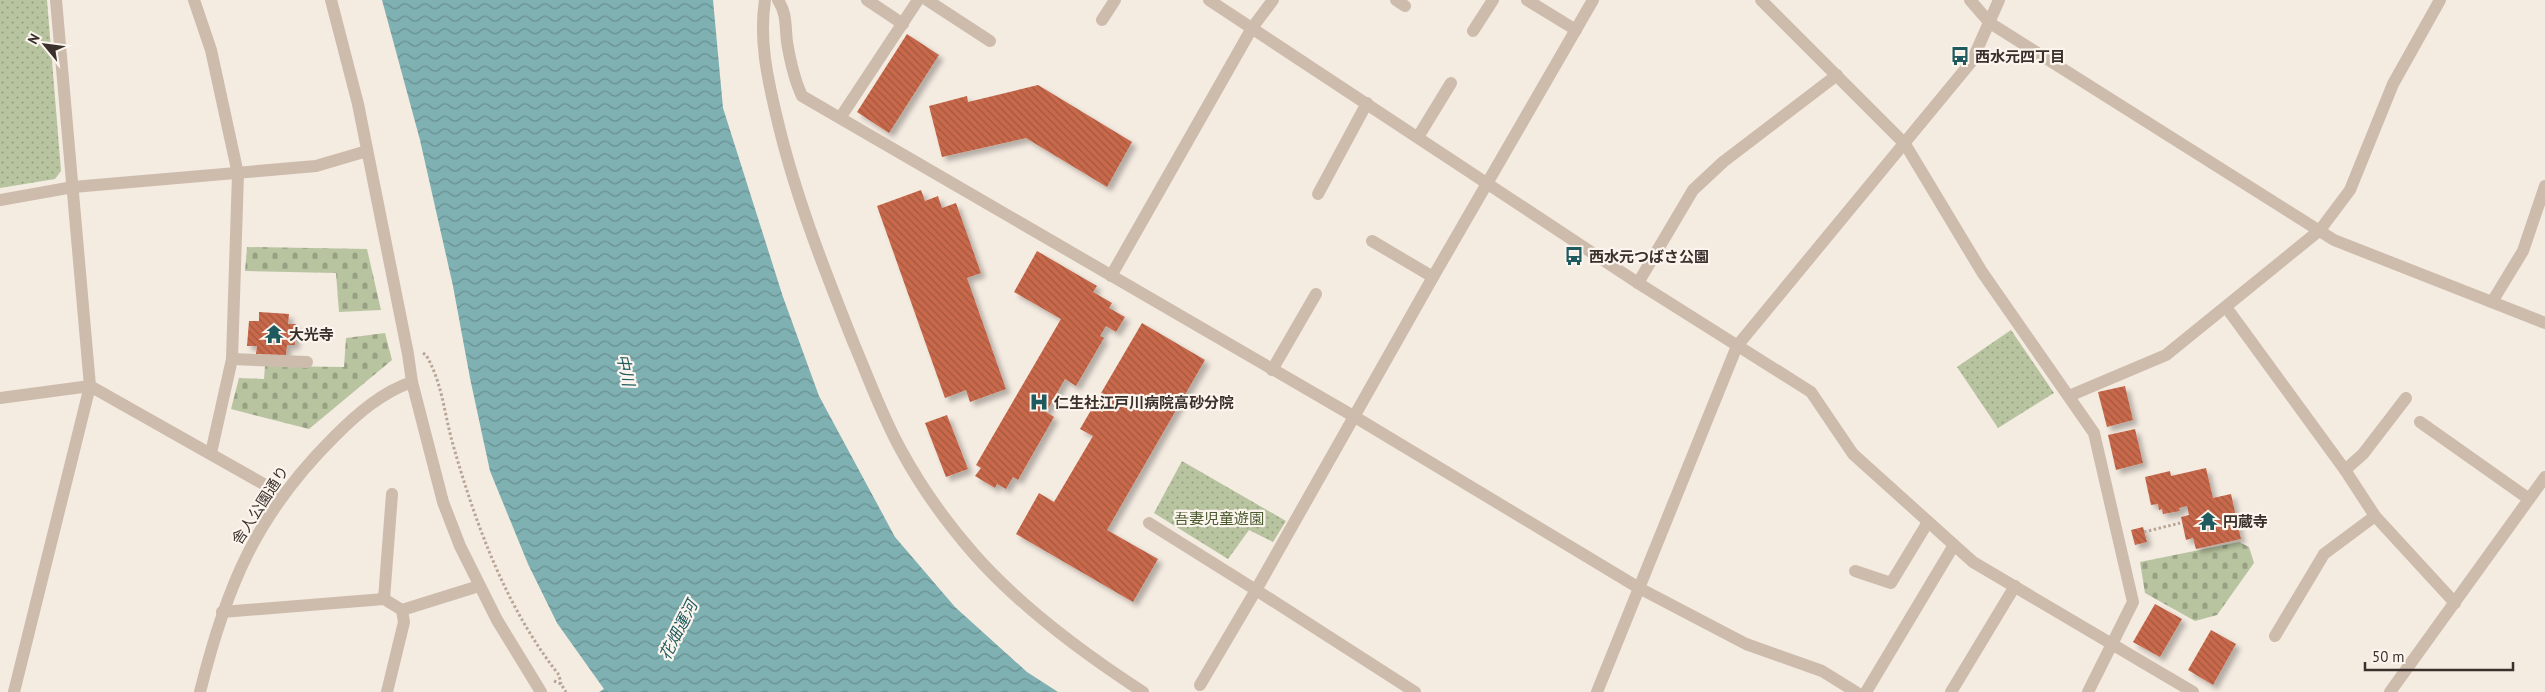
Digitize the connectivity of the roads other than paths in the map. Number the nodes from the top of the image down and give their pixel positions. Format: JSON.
{"nodes":[{"id":1,"x":56,"y":0,"type":"edge"},
{"id":2,"x":194,"y":0,"type":"edge"},
{"id":3,"x":331,"y":0,"type":"edge"},
{"id":4,"x":765,"y":0,"type":"edge"},
{"id":5,"x":778,"y":0,"type":"edge"},
{"id":6,"x":867,"y":0,"type":"edge"},
{"id":7,"x":918,"y":0,"type":"edge"},
{"id":8,"x":927,"y":0,"type":"edge"},
{"id":9,"x":1115,"y":0,"type":"edge"},
{"id":10,"x":1210,"y":0,"type":"edge"},
{"id":11,"x":1273,"y":0,"type":"edge"},
{"id":12,"x":1493,"y":0,"type":"edge"},
{"id":13,"x":1527,"y":0,"type":"edge"},
{"id":14,"x":1593,"y":0,"type":"edge"},
{"id":15,"x":1761,"y":0,"type":"edge"},
{"id":16,"x":1970,"y":0,"type":"edge"},
{"id":17,"x":1999,"y":0,"type":"edge"},
{"id":18,"x":2440,"y":0,"type":"edge"},
{"id":19,"x":1102,"y":20,"type":"dead end"},
{"id":20,"x":903,"y":24,"type":"junction"},
{"id":21,"x":1990,"y":24,"type":"junction"},
{"id":22,"x":1252,"y":28,"type":"junction"},
{"id":23,"x":1576,"y":30,"type":"junction"},
{"id":24,"x":1473,"y":31,"type":"dead end"},
{"id":25,"x":990,"y":41,"type":"dead end"},
{"id":26,"x":1837,"y":75,"type":"junction"},
{"id":27,"x":1451,"y":83,"type":"dead end"},
{"id":28,"x":1367,"y":103,"type":"junction"},
{"id":29,"x":840,"y":118,"type":"junction"},
{"id":30,"x":1418,"y":137,"type":"junction"},
{"id":31,"x":1905,"y":144,"type":"junction"},
{"id":32,"x":367,"y":151,"type":"junction"},
{"id":33,"x":238,"y":174,"type":"junction"},
{"id":34,"x":1488,"y":183,"type":"junction"},
{"id":35,"x":2545,"y":186,"type":"edge"},
{"id":36,"x":73,"y":187,"type":"junction"},
{"id":37,"x":1318,"y":194,"type":"dead end"},
{"id":38,"x":0,"y":200,"type":"edge"},
{"id":39,"x":2320,"y":230,"type":"junction"},
{"id":40,"x":1372,"y":241,"type":"dead end"},
{"id":41,"x":1111,"y":276,"type":"junction"},
{"id":42,"x":1433,"y":276,"type":"junction"},
{"id":43,"x":1638,"y":283,"type":"junction"},
{"id":44,"x":1316,"y":294,"type":"dead end"},
{"id":45,"x":2492,"y":302,"type":"junction"},
{"id":46,"x":2226,"y":307,"type":"junction"},
{"id":47,"x":2545,"y":323,"type":"edge"},
{"id":48,"x":1737,"y":346,"type":"junction"},
{"id":49,"x":232,"y":359,"type":"junction"},
{"id":50,"x":307,"y":362,"type":"dead end"},
{"id":51,"x":1272,"y":370,"type":"junction"},
{"id":52,"x":412,"y":382,"type":"junction"},
{"id":53,"x":90,"y":386,"type":"junction"},
{"id":54,"x":2069,"y":396,"type":"junction"},
{"id":55,"x":0,"y":398,"type":"edge"},
{"id":56,"x":2406,"y":398,"type":"dead end"},
{"id":57,"x":1355,"y":417,"type":"junction"},
{"id":58,"x":2420,"y":422,"type":"dead end"},
{"id":59,"x":211,"y":453,"type":"junction"},
{"id":60,"x":2345,"y":470,"type":"junction"},
{"id":61,"x":2545,"y":477,"type":"edge"},
{"id":62,"x":392,"y":494,"type":"dead end"},
{"id":63,"x":283,"y":495,"type":"junction"},
{"id":64,"x":2529,"y":499,"type":"junction"},
{"id":65,"x":2376,"y":516,"type":"junction"},
{"id":66,"x":1928,"y":522,"type":"junction"},
{"id":67,"x":1148,"y":523,"type":"dead end"},
{"id":68,"x":1954,"y":545,"type":"junction"},
{"id":69,"x":1855,"y":571,"type":"dead end"},
{"id":70,"x":479,"y":586,"type":"junction"},
{"id":71,"x":2015,"y":586,"type":"junction"},
{"id":72,"x":1639,"y":588,"type":"junction"},
{"id":73,"x":1256,"y":590,"type":"junction"},
{"id":74,"x":384,"y":599,"type":"junction"},
{"id":75,"x":2455,"y":603,"type":"junction"},
{"id":76,"x":402,"y":610,"type":"junction"},
{"id":77,"x":222,"y":612,"type":"junction"},
{"id":78,"x":2275,"y":636,"type":"dead end"},
{"id":79,"x":2112,"y":642,"type":"junction"},
{"id":80,"x":1200,"y":685,"type":"dead end"},
{"id":81,"x":14,"y":692,"type":"edge"},
{"id":82,"x":200,"y":692,"type":"edge"},
{"id":83,"x":387,"y":692,"type":"edge"},
{"id":84,"x":541,"y":692,"type":"edge"},
{"id":85,"x":1143,"y":692,"type":"edge"},
{"id":86,"x":1415,"y":692,"type":"edge"},
{"id":87,"x":1597,"y":692,"type":"edge"},
{"id":88,"x":1856,"y":692,"type":"edge"},
{"id":89,"x":1866,"y":692,"type":"edge"},
{"id":90,"x":1951,"y":692,"type":"edge"},
{"id":91,"x":2088,"y":692,"type":"edge"},
{"id":92,"x":2193,"y":692,"type":"edge"},
{"id":93,"x":2390,"y":692,"type":"edge"}],
"edges":[{"from":1,"to":36,"type":"street"},
{"from":2,"to":33,"type":"street"},
{"from":3,"to":32,"type":"street"},
{"from":4,"to":85,"type":"street"},
{"from":5,"to":29,"type":"street"},
{"from":6,"to":20,"type":"street"},
{"from":7,"to":20,"type":"street"},
{"from":8,"to":25,"type":"street"},
{"from":9,"to":19,"type":"street"},
{"from":10,"to":22,"type":"street"},
{"from":11,"to":22,"type":"street"},
{"from":12,"to":24,"type":"street"},
{"from":13,"to":23,"type":"street"},
{"from":14,"to":23,"type":"street"},
{"from":15,"to":26,"type":"street"},
{"from":16,"to":21,"type":"street"},
{"from":17,"to":21,"type":"street"},
{"from":18,"to":39,"type":"street"},
{"from":20,"to":29,"type":"street"},
{"from":21,"to":31,"type":"street"},
{"from":21,"to":39,"type":"street"},
{"from":22,"to":28,"type":"street"},
{"from":22,"to":41,"type":"street"},
{"from":23,"to":34,"type":"street"},
{"from":26,"to":31,"type":"street"},
{"from":26,"to":43,"type":"street"},
{"from":27,"to":30,"type":"street"},
{"from":28,"to":30,"type":"street"},
{"from":28,"to":37,"type":"street"},
{"from":29,"to":41,"type":"street"},
{"from":30,"to":34,"type":"street"},
{"from":31,"to":48,"type":"street"},
{"from":31,"to":54,"type":"street"},
{"from":32,"to":33,"type":"street"},
{"from":32,"to":52,"type":"street"},
{"from":33,"to":36,"type":"street"},
{"from":33,"to":49,"type":"street"},
{"from":34,"to":42,"type":"street"},
{"from":34,"to":43,"type":"street"},
{"from":35,"to":45,"type":"street"},
{"from":36,"to":38,"type":"street"},
{"from":36,"to":53,"type":"street"},
{"from":39,"to":45,"type":"street"},
{"from":39,"to":46,"type":"street"},
{"from":40,"to":42,"type":"street"},
{"from":41,"to":51,"type":"street"},
{"from":42,"to":57,"type":"street"},
{"from":43,"to":48,"type":"street"},
{"from":44,"to":51,"type":"street"},
{"from":45,"to":47,"type":"street"},
{"from":46,"to":54,"type":"street"},
{"from":46,"to":60,"type":"street"},
{"from":48,"to":66,"type":"street"},
{"from":48,"to":72,"type":"street"},
{"from":49,"to":50,"type":"street"},
{"from":49,"to":59,"type":"street"},
{"from":51,"to":57,"type":"street"},
{"from":52,"to":63,"type":"street","name":"舎人公園通り"},
{"from":52,"to":70,"type":"street"},
{"from":53,"to":55,"type":"street"},
{"from":53,"to":59,"type":"street"},
{"from":53,"to":81,"type":"street"},
{"from":54,"to":79,"type":"street"},
{"from":56,"to":60,"type":"street"},
{"from":57,"to":72,"type":"street"},
{"from":57,"to":73,"type":"street"},
{"from":58,"to":64,"type":"street"},
{"from":59,"to":63,"type":"street"},
{"from":60,"to":65,"type":"street"},
{"from":61,"to":64,"type":"street"},
{"from":62,"to":74,"type":"street"},
{"from":63,"to":77,"type":"street","name":"舎人公園通り"},
{"from":64,"to":75,"type":"street"},
{"from":65,"to":75,"type":"street"},
{"from":65,"to":78,"type":"street"},
{"from":66,"to":68,"type":"street"},
{"from":66,"to":69,"type":"street"},
{"from":67,"to":73,"type":"street"},
{"from":68,"to":71,"type":"street"},
{"from":68,"to":89,"type":"street"},
{"from":70,"to":76,"type":"street"},
{"from":70,"to":84,"type":"street"},
{"from":71,"to":79,"type":"street"},
{"from":71,"to":90,"type":"street"},
{"from":72,"to":87,"type":"street"},
{"from":72,"to":88,"type":"street"},
{"from":73,"to":80,"type":"street"},
{"from":73,"to":86,"type":"street"},
{"from":74,"to":76,"type":"street"},
{"from":74,"to":77,"type":"street"},
{"from":75,"to":93,"type":"street"},
{"from":76,"to":83,"type":"street"},
{"from":77,"to":82,"type":"street","name":"舎人公園通り"},
{"from":79,"to":91,"type":"street"},
{"from":79,"to":92,"type":"street"}]}
